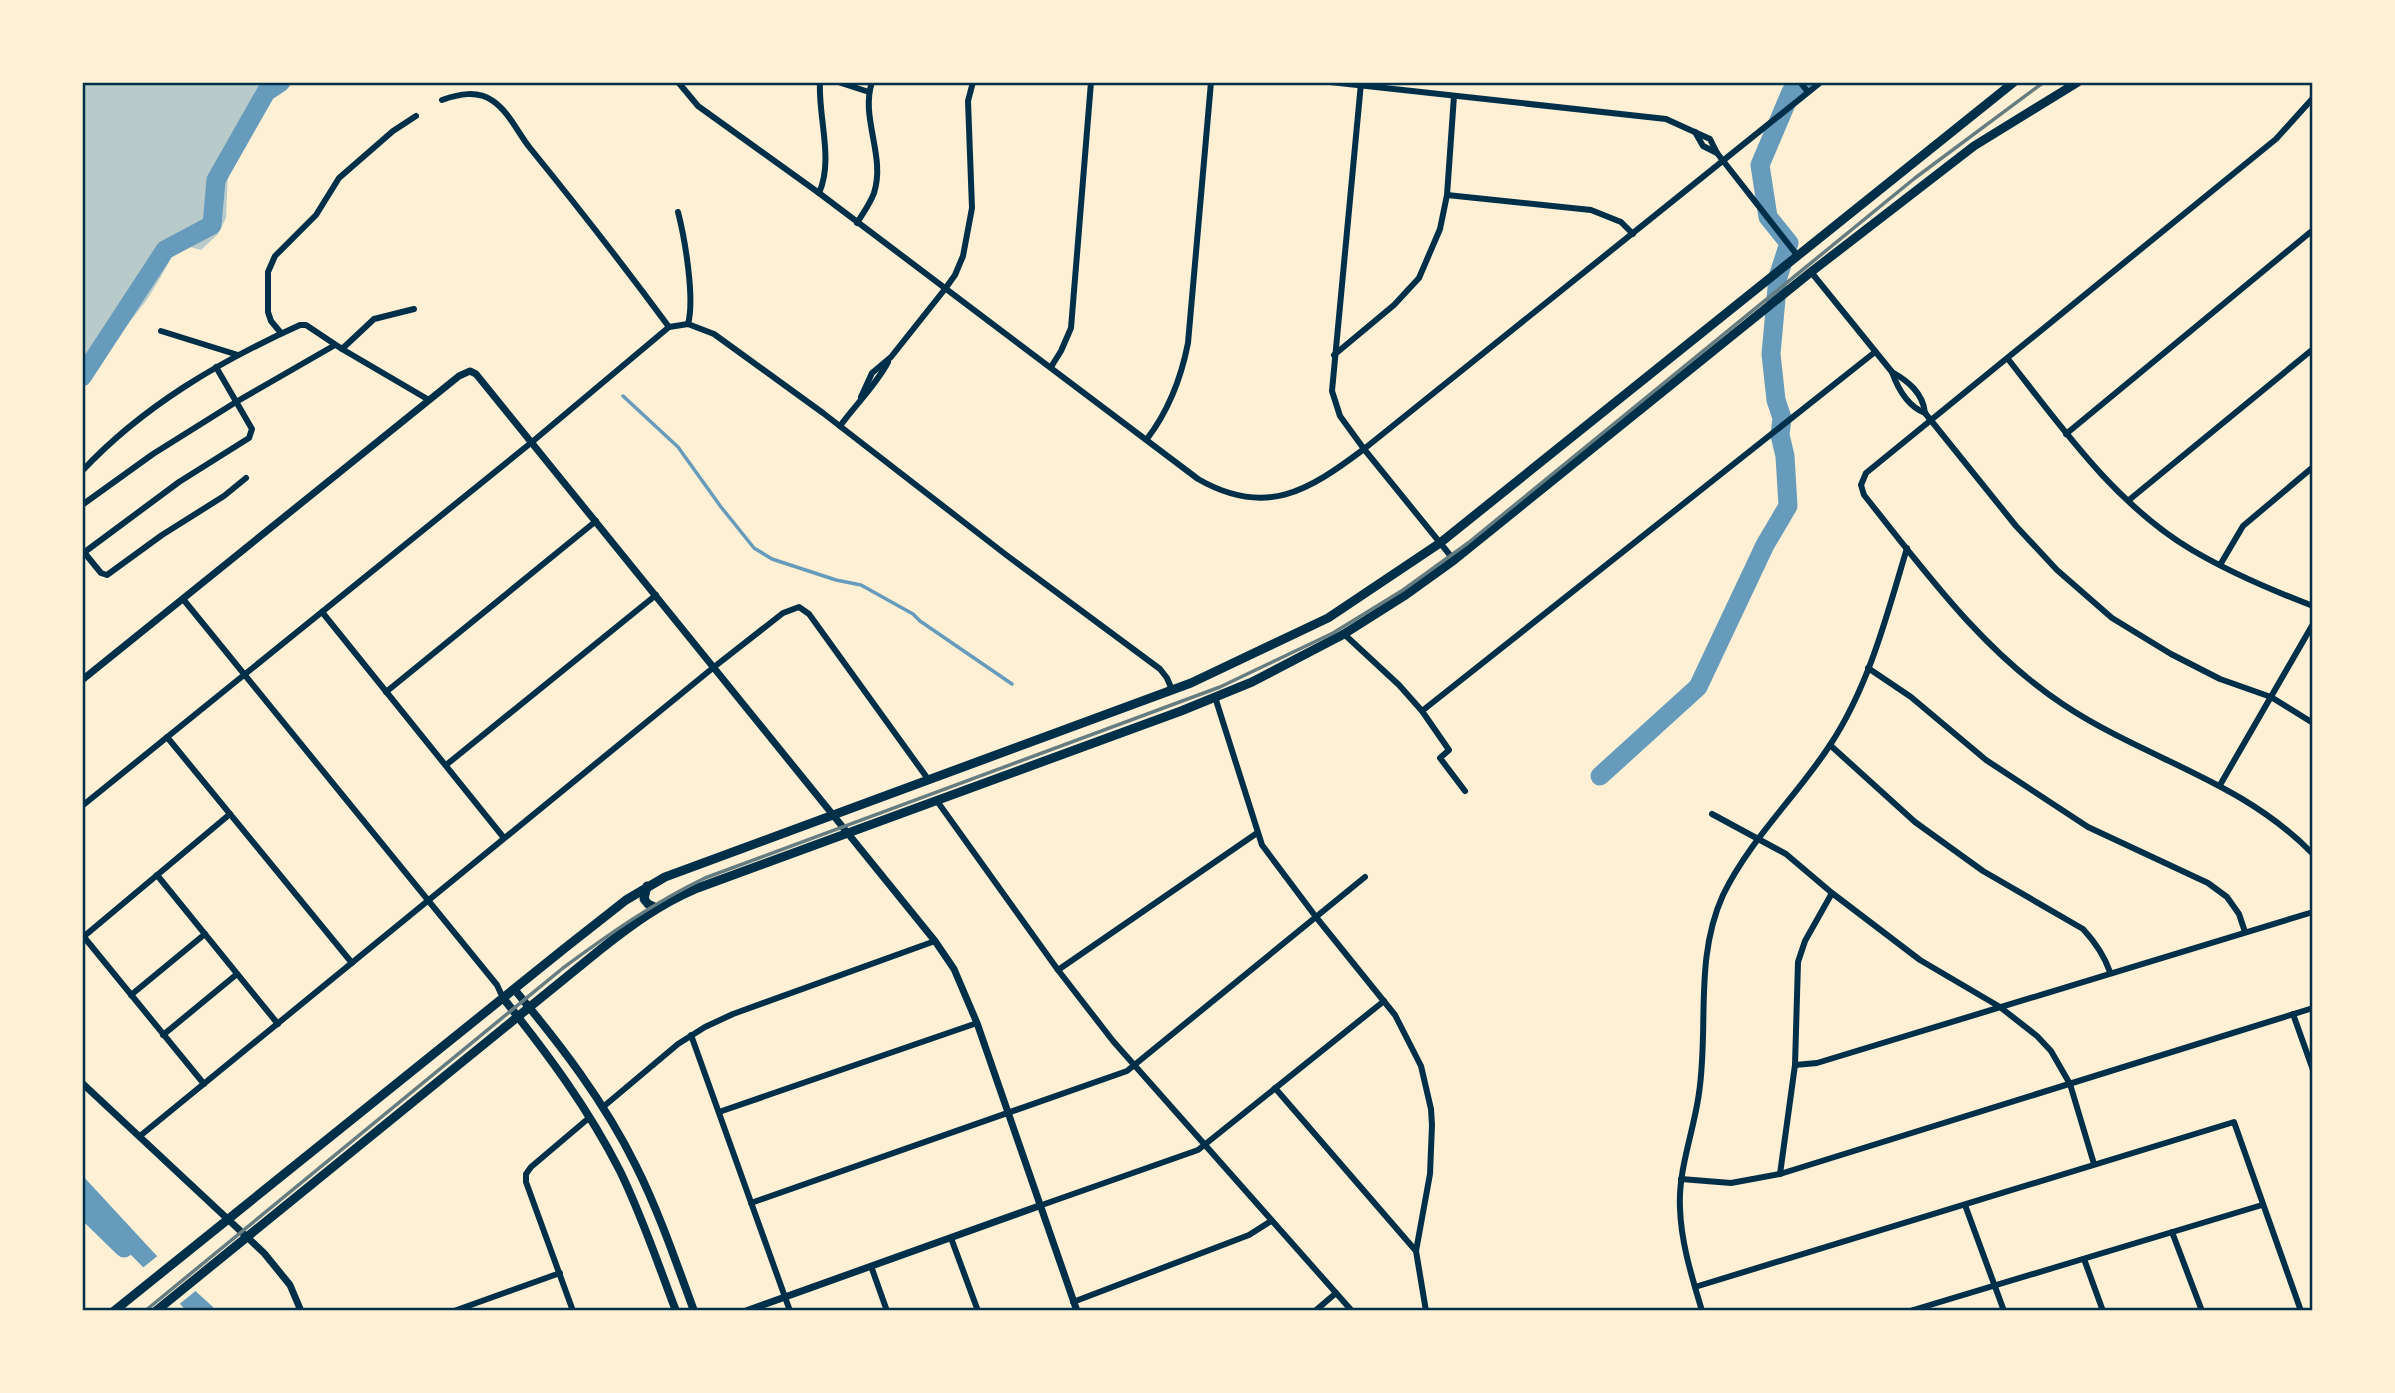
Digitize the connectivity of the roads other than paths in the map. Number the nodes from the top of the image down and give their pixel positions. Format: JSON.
{"nodes":[{"id":1,"x":678,"y":82,"type":"edge"},
{"id":2,"x":820,"y":82,"type":"edge"},
{"id":3,"x":838,"y":82,"type":"edge"},
{"id":4,"x":872,"y":82,"type":"edge"},
{"id":5,"x":973,"y":82,"type":"edge"},
{"id":6,"x":1091,"y":82,"type":"edge"},
{"id":7,"x":1211,"y":82,"type":"edge"},
{"id":8,"x":1331,"y":82,"type":"edge"},
{"id":9,"x":1800,"y":82,"type":"edge"},
{"id":10,"x":1821,"y":82,"type":"edge"},
{"id":11,"x":2014,"y":82,"type":"edge"},
{"id":12,"x":2077,"y":82,"type":"edge"},
{"id":13,"x":1361,"y":84,"type":"edge"},
{"id":14,"x":869,"y":92,"type":"junction"},
{"id":15,"x":1808,"y":92,"type":"junction"},
{"id":16,"x":1454,"y":96,"type":"junction"},
{"id":17,"x":2313,"y":97,"type":"edge"},
{"id":18,"x":442,"y":100,"type":"dead end"},
{"id":19,"x":416,"y":116,"type":"dead end"},
{"id":20,"x":1724,"y":162,"type":"junction"},
{"id":21,"x":819,"y":193,"type":"junction"},
{"id":22,"x":1447,"y":195,"type":"junction"},
{"id":23,"x":678,"y":212,"type":"dead end"},
{"id":24,"x":857,"y":223,"type":"junction"},
{"id":25,"x":2313,"y":230,"type":"edge"},
{"id":26,"x":1633,"y":234,"type":"junction"},
{"id":27,"x":1797,"y":255,"type":"junction"},
{"id":28,"x":1811,"y":272,"type":"junction"},
{"id":29,"x":945,"y":289,"type":"junction"},
{"id":30,"x":414,"y":309,"type":"dead end"},
{"id":31,"x":688,"y":324,"type":"junction"},
{"id":32,"x":669,"y":327,"type":"junction"},
{"id":33,"x":161,"y":331,"type":"dead end"},
{"id":34,"x":281,"y":333,"type":"junction"},
{"id":35,"x":339,"y":347,"type":"junction"},
{"id":36,"x":2313,"y":349,"type":"edge"},
{"id":37,"x":1875,"y":352,"type":"junction"},
{"id":38,"x":238,"y":355,"type":"junction"},
{"id":39,"x":1334,"y":355,"type":"junction"},
{"id":40,"x":2008,"y":359,"type":"junction"},
{"id":41,"x":216,"y":367,"type":"junction"},
{"id":42,"x":1051,"y":367,"type":"junction"},
{"id":43,"x":1892,"y":372,"type":"junction"},
{"id":44,"x":429,"y":400,"type":"junction"},
{"id":45,"x":236,"y":402,"type":"junction"},
{"id":46,"x":1925,"y":413,"type":"junction"},
{"id":47,"x":1931,"y":421,"type":"junction"},
{"id":48,"x":840,"y":426,"type":"junction"},
{"id":49,"x":2066,"y":434,"type":"junction"},
{"id":50,"x":1147,"y":439,"type":"junction"},
{"id":51,"x":532,"y":442,"type":"junction"},
{"id":52,"x":1364,"y":449,"type":"junction"},
{"id":53,"x":2313,"y":467,"type":"edge"},
{"id":54,"x":82,"y":471,"type":"edge"},
{"id":55,"x":246,"y":478,"type":"dead end"},
{"id":56,"x":2129,"y":500,"type":"junction"},
{"id":57,"x":82,"y":505,"type":"edge"},
{"id":58,"x":596,"y":522,"type":"junction"},
{"id":59,"x":1440,"y":542,"type":"junction"},
{"id":60,"x":1907,"y":548,"type":"junction"},
{"id":61,"x":83,"y":552,"type":"edge"},
{"id":62,"x":1454,"y":560,"type":"junction"},
{"id":63,"x":2220,"y":565,"type":"junction"},
{"id":64,"x":656,"y":595,"type":"junction"},
{"id":65,"x":183,"y":599,"type":"junction"},
{"id":66,"x":2313,"y":606,"type":"edge"},
{"id":67,"x":322,"y":612,"type":"junction"},
{"id":68,"x":2313,"y":624,"type":"edge"},
{"id":69,"x":1344,"y":634,"type":"junction"},
{"id":70,"x":714,"y":667,"type":"junction"},
{"id":71,"x":1868,"y":668,"type":"junction"},
{"id":72,"x":244,"y":674,"type":"junction"},
{"id":73,"x":82,"y":680,"type":"edge"},
{"id":74,"x":1172,"y":690,"type":"junction"},
{"id":75,"x":386,"y":692,"type":"junction"},
{"id":76,"x":1215,"y":698,"type":"junction"},
{"id":77,"x":2271,"y":698,"type":"junction"},
{"id":78,"x":1422,"y":711,"type":"junction"},
{"id":79,"x":2313,"y":723,"type":"edge"},
{"id":80,"x":167,"y":737,"type":"junction"},
{"id":81,"x":1830,"y":745,"type":"junction"},
{"id":82,"x":446,"y":765,"type":"junction"},
{"id":83,"x":928,"y":779,"type":"junction"},
{"id":84,"x":2220,"y":785,"type":"junction"},
{"id":85,"x":1465,"y":791,"type":"dead end"},
{"id":86,"x":937,"y":801,"type":"junction"},
{"id":87,"x":82,"y":806,"type":"edge"},
{"id":88,"x":833,"y":813,"type":"junction"},
{"id":89,"x":230,"y":814,"type":"junction"},
{"id":90,"x":1712,"y":814,"type":"dead end"},
{"id":91,"x":849,"y":833,"type":"junction"},
{"id":92,"x":1257,"y":833,"type":"junction"},
{"id":93,"x":504,"y":838,"type":"junction"},
{"id":94,"x":1758,"y":840,"type":"junction"},
{"id":95,"x":2313,"y":854,"type":"edge"},
{"id":96,"x":156,"y":875,"type":"junction"},
{"id":97,"x":1365,"y":877,"type":"dead end"},
{"id":98,"x":647,"y":886,"type":"junction"},
{"id":99,"x":1832,"y":893,"type":"junction"},
{"id":100,"x":631,"y":896,"type":"junction"},
{"id":101,"x":428,"y":901,"type":"junction"},
{"id":102,"x":657,"y":908,"type":"junction"},
{"id":103,"x":2313,"y":912,"type":"edge"},
{"id":104,"x":643,"y":917,"type":"junction"},
{"id":105,"x":1316,"y":917,"type":"junction"},
{"id":106,"x":2245,"y":932,"type":"junction"},
{"id":107,"x":205,"y":934,"type":"junction"},
{"id":108,"x":83,"y":938,"type":"edge"},
{"id":109,"x":935,"y":941,"type":"junction"},
{"id":110,"x":352,"y":963,"type":"junction"},
{"id":111,"x":1058,"y":970,"type":"junction"},
{"id":112,"x":2110,"y":972,"type":"junction"},
{"id":113,"x":237,"y":974,"type":"junction"},
{"id":114,"x":497,"y":985,"type":"junction"},
{"id":115,"x":514,"y":989,"type":"junction"},
{"id":116,"x":131,"y":995,"type":"junction"},
{"id":117,"x":503,"y":998,"type":"junction"},
{"id":118,"x":1384,"y":1001,"type":"junction"},
{"id":119,"x":529,"y":1007,"type":"junction"},
{"id":120,"x":2000,"y":1007,"type":"junction"},
{"id":121,"x":2313,"y":1008,"type":"edge"},
{"id":122,"x":2292,"y":1014,"type":"junction"},
{"id":123,"x":518,"y":1017,"type":"junction"},
{"id":124,"x":977,"y":1023,"type":"junction"},
{"id":125,"x":278,"y":1024,"type":"junction"},
{"id":126,"x":163,"y":1035,"type":"junction"},
{"id":127,"x":691,"y":1035,"type":"junction"},
{"id":128,"x":1795,"y":1065,"type":"junction"},
{"id":129,"x":1134,"y":1066,"type":"junction"},
{"id":130,"x":2313,"y":1070,"type":"edge"},
{"id":131,"x":82,"y":1083,"type":"edge"},
{"id":132,"x":204,"y":1084,"type":"junction"},
{"id":133,"x":2070,"y":1084,"type":"junction"},
{"id":134,"x":1275,"y":1088,"type":"junction"},
{"id":135,"x":603,"y":1107,"type":"junction"},
{"id":136,"x":719,"y":1112,"type":"junction"},
{"id":137,"x":1007,"y":1113,"type":"junction"},
{"id":138,"x":590,"y":1117,"type":"junction"},
{"id":139,"x":140,"y":1136,"type":"junction"},
{"id":140,"x":1206,"y":1144,"type":"junction"},
{"id":141,"x":2094,"y":1164,"type":"junction"},
{"id":142,"x":1780,"y":1174,"type":"junction"},
{"id":143,"x":1681,"y":1179,"type":"junction"},
{"id":144,"x":751,"y":1203,"type":"junction"},
{"id":145,"x":1965,"y":1205,"type":"junction"},
{"id":146,"x":2262,"y":1205,"type":"junction"},
{"id":147,"x":1039,"y":1206,"type":"junction"},
{"id":148,"x":228,"y":1220,"type":"junction"},
{"id":149,"x":1271,"y":1221,"type":"junction"},
{"id":150,"x":2172,"y":1232,"type":"junction"},
{"id":151,"x":246,"y":1237,"type":"junction"},
{"id":152,"x":951,"y":1238,"type":"junction"},
{"id":153,"x":1416,"y":1251,"type":"junction"},
{"id":154,"x":2084,"y":1259,"type":"junction"},
{"id":155,"x":871,"y":1266,"type":"junction"},
{"id":156,"x":559,"y":1273,"type":"junction"},
{"id":157,"x":1996,"y":1285,"type":"junction"},
{"id":158,"x":1695,"y":1287,"type":"junction"},
{"id":159,"x":1336,"y":1293,"type":"junction"},
{"id":160,"x":785,"y":1297,"type":"junction"},
{"id":161,"x":1073,"y":1302,"type":"junction"},
{"id":162,"x":157,"y":1310,"type":"edge"},
{"id":163,"x":114,"y":1311,"type":"edge"},
{"id":164,"x":301,"y":1311,"type":"edge"},
{"id":165,"x":454,"y":1311,"type":"edge"},
{"id":166,"x":573,"y":1311,"type":"edge"},
{"id":167,"x":676,"y":1311,"type":"edge"},
{"id":168,"x":694,"y":1311,"type":"edge"},
{"id":169,"x":746,"y":1311,"type":"edge"},
{"id":170,"x":790,"y":1311,"type":"edge"},
{"id":171,"x":887,"y":1311,"type":"edge"},
{"id":172,"x":978,"y":1311,"type":"edge"},
{"id":173,"x":1077,"y":1311,"type":"edge"},
{"id":174,"x":1315,"y":1311,"type":"edge"},
{"id":175,"x":1352,"y":1311,"type":"edge"},
{"id":176,"x":1426,"y":1311,"type":"edge"},
{"id":177,"x":1702,"y":1311,"type":"edge"},
{"id":178,"x":1910,"y":1311,"type":"edge"},
{"id":179,"x":2004,"y":1311,"type":"edge"},
{"id":180,"x":2103,"y":1311,"type":"edge"},
{"id":181,"x":2202,"y":1311,"type":"edge"},
{"id":182,"x":2301,"y":1311,"type":"edge"}],
"edges":[{"from":1,"to":21,"type":"street"},
{"from":2,"to":21,"type":"street"},
{"from":3,"to":14,"type":"street"},
{"from":4,"to":14,"type":"street"},
{"from":5,"to":29,"type":"street"},
{"from":6,"to":42,"type":"street"},
{"from":7,"to":50,"type":"street"},
{"from":8,"to":13,"type":"street"},
{"from":9,"to":15,"type":"street"},
{"from":10,"to":15,"type":"street"},
{"from":11,"to":27,"type":"main road"},
{"from":12,"to":28,"type":"main road"},
{"from":13,"to":16,"type":"street"},
{"from":13,"to":39,"type":"street"},
{"from":14,"to":24,"type":"street"},
{"from":15,"to":20,"type":"street"},
{"from":16,"to":20,"type":"street"},
{"from":16,"to":22,"type":"street"},
{"from":17,"to":40,"type":"street"},
{"from":18,"to":32,"type":"street"},
{"from":19,"to":34,"type":"street"},
{"from":20,"to":26,"type":"street"},
{"from":20,"to":27,"type":"street"},
{"from":21,"to":24,"type":"street"},
{"from":22,"to":26,"type":"street"},
{"from":22,"to":39,"type":"street"},
{"from":23,"to":31,"type":"street"},
{"from":24,"to":29,"type":"street"},
{"from":25,"to":49,"type":"street"},
{"from":26,"to":52,"type":"street"},
{"from":27,"to":59,"type":"main road"},
{"from":28,"to":37,"type":"street"},
{"from":28,"to":62,"type":"main road"},
{"from":29,"to":42,"type":"street"},
{"from":29,"to":48,"type":"street"},
{"from":30,"to":35,"type":"street"},
{"from":31,"to":32,"type":"street"},
{"from":31,"to":48,"type":"street"},
{"from":32,"to":51,"type":"street"},
{"from":33,"to":38,"type":"street"},
{"from":34,"to":35,"type":"street"},
{"from":34,"to":38,"type":"street"},
{"from":35,"to":44,"type":"street"},
{"from":35,"to":45,"type":"street"},
{"from":36,"to":56,"type":"street"},
{"from":37,"to":43,"type":"street"},
{"from":37,"to":78,"type":"street"},
{"from":38,"to":41,"type":"street"},
{"from":39,"to":52,"type":"street"},
{"from":40,"to":47,"type":"street"},
{"from":40,"to":49,"type":"street"},
{"from":41,"to":45,"type":"street"},
{"from":41,"to":54,"type":"street"},
{"from":42,"to":50,"type":"street"},
{"from":43,"to":46,"type":"street"},
{"from":43,"to":46,"type":"street"},
{"from":44,"to":51,"type":"street"},
{"from":44,"to":65,"type":"street"},
{"from":45,"to":57,"type":"street"},
{"from":45,"to":61,"type":"street"},
{"from":46,"to":47,"type":"street"},
{"from":47,"to":60,"type":"street"},
{"from":47,"to":77,"type":"street"},
{"from":48,"to":74,"type":"street"},
{"from":49,"to":56,"type":"street"},
{"from":50,"to":52,"type":"street"},
{"from":51,"to":58,"type":"street"},
{"from":51,"to":67,"type":"street"},
{"from":52,"to":59,"type":"street"},
{"from":53,"to":63,"type":"street"},
{"from":55,"to":61,"type":"street"},
{"from":56,"to":63,"type":"street"},
{"from":58,"to":64,"type":"street"},
{"from":58,"to":75,"type":"street"},
{"from":59,"to":62,"type":"street"},
{"from":59,"to":74,"type":"main road"},
{"from":60,"to":71,"type":"street"},
{"from":60,"to":84,"type":"street"},
{"from":62,"to":69,"type":"main road"},
{"from":63,"to":66,"type":"street"},
{"from":64,"to":70,"type":"street"},
{"from":64,"to":82,"type":"street"},
{"from":65,"to":72,"type":"street"},
{"from":65,"to":73,"type":"street"},
{"from":67,"to":72,"type":"street"},
{"from":67,"to":75,"type":"street"},
{"from":68,"to":77,"type":"street"},
{"from":69,"to":76,"type":"main road"},
{"from":69,"to":78,"type":"street"},
{"from":70,"to":83,"type":"street"},
{"from":70,"to":88,"type":"street"},
{"from":70,"to":93,"type":"street"},
{"from":71,"to":81,"type":"street"},
{"from":71,"to":106,"type":"street"},
{"from":72,"to":80,"type":"street"},
{"from":72,"to":101,"type":"street"},
{"from":74,"to":83,"type":"main road"},
{"from":75,"to":82,"type":"street"},
{"from":76,"to":86,"type":"main road"},
{"from":76,"to":92,"type":"street"},
{"from":77,"to":79,"type":"street"},
{"from":77,"to":84,"type":"street"},
{"from":78,"to":85,"type":"street"},
{"from":80,"to":87,"type":"street"},
{"from":80,"to":89,"type":"street"},
{"from":81,"to":94,"type":"street"},
{"from":81,"to":112,"type":"street"},
{"from":82,"to":93,"type":"street"},
{"from":83,"to":88,"type":"main road"},
{"from":84,"to":95,"type":"street"},
{"from":86,"to":91,"type":"main road"},
{"from":86,"to":111,"type":"street"},
{"from":88,"to":91,"type":"street"},
{"from":88,"to":98,"type":"main road"},
{"from":89,"to":96,"type":"street"},
{"from":89,"to":110,"type":"street"},
{"from":90,"to":94,"type":"street"},
{"from":91,"to":102,"type":"main road"},
{"from":91,"to":109,"type":"street"},
{"from":92,"to":105,"type":"street"},
{"from":92,"to":111,"type":"street"},
{"from":93,"to":101,"type":"street"},
{"from":94,"to":99,"type":"street"},
{"from":94,"to":143,"type":"street"},
{"from":96,"to":107,"type":"street"},
{"from":96,"to":108,"type":"street"},
{"from":97,"to":105,"type":"street"},
{"from":98,"to":100,"type":"main road"},
{"from":98,"to":102,"type":"main road"},
{"from":99,"to":120,"type":"street"},
{"from":99,"to":128,"type":"street"},
{"from":100,"to":104,"type":"main road"},
{"from":100,"to":115,"type":"main road"},
{"from":101,"to":110,"type":"street"},
{"from":101,"to":114,"type":"street"},
{"from":102,"to":104,"type":"main road"},
{"from":103,"to":106,"type":"street"},
{"from":104,"to":119,"type":"main road"},
{"from":105,"to":118,"type":"street"},
{"from":105,"to":129,"type":"street"},
{"from":106,"to":112,"type":"street"},
{"from":107,"to":113,"type":"street"},
{"from":107,"to":116,"type":"street"},
{"from":108,"to":116,"type":"street"},
{"from":109,"to":124,"type":"street"},
{"from":109,"to":127,"type":"street"},
{"from":110,"to":125,"type":"street"},
{"from":111,"to":129,"type":"street"},
{"from":112,"to":120,"type":"street"},
{"from":113,"to":125,"type":"street"},
{"from":113,"to":126,"type":"street"},
{"from":114,"to":115,"type":"street"},
{"from":114,"to":117,"type":"street"},
{"from":115,"to":117,"type":"main road"},
{"from":115,"to":119,"type":"main road"},
{"from":116,"to":126,"type":"street"},
{"from":117,"to":123,"type":"main road"},
{"from":117,"to":148,"type":"main road"},
{"from":118,"to":134,"type":"street"},
{"from":118,"to":153,"type":"street"},
{"from":119,"to":123,"type":"main road"},
{"from":119,"to":135,"type":"main road"},
{"from":120,"to":128,"type":"street"},
{"from":120,"to":133,"type":"street"},
{"from":121,"to":122,"type":"street"},
{"from":122,"to":130,"type":"street"},
{"from":122,"to":133,"type":"street"},
{"from":123,"to":138,"type":"main road"},
{"from":123,"to":151,"type":"main road"},
{"from":124,"to":136,"type":"street"},
{"from":124,"to":137,"type":"street"},
{"from":125,"to":132,"type":"street"},
{"from":126,"to":132,"type":"street"},
{"from":127,"to":135,"type":"street"},
{"from":127,"to":136,"type":"street"},
{"from":128,"to":142,"type":"street"},
{"from":129,"to":137,"type":"street"},
{"from":129,"to":140,"type":"street"},
{"from":131,"to":139,"type":"street"},
{"from":132,"to":139,"type":"street"},
{"from":133,"to":141,"type":"street"},
{"from":133,"to":142,"type":"street"},
{"from":134,"to":140,"type":"street"},
{"from":134,"to":153,"type":"street"},
{"from":135,"to":168,"type":"main road"},
{"from":136,"to":144,"type":"street"},
{"from":137,"to":144,"type":"street"},
{"from":137,"to":147,"type":"street"},
{"from":138,"to":156,"type":"street"},
{"from":138,"to":167,"type":"main road"},
{"from":139,"to":148,"type":"street"},
{"from":140,"to":147,"type":"street"},
{"from":140,"to":149,"type":"street"},
{"from":141,"to":145,"type":"street"},
{"from":141,"to":146,"type":"street"},
{"from":142,"to":143,"type":"street"},
{"from":143,"to":158,"type":"street"},
{"from":144,"to":160,"type":"street"},
{"from":145,"to":157,"type":"street"},
{"from":145,"to":158,"type":"street"},
{"from":146,"to":150,"type":"street"},
{"from":146,"to":182,"type":"street"},
{"from":147,"to":152,"type":"street"},
{"from":147,"to":161,"type":"street"},
{"from":148,"to":151,"type":"street"},
{"from":148,"to":163,"type":"main road"},
{"from":149,"to":159,"type":"street"},
{"from":149,"to":161,"type":"street"},
{"from":150,"to":154,"type":"street"},
{"from":150,"to":181,"type":"street"},
{"from":151,"to":162,"type":"main road"},
{"from":151,"to":164,"type":"street"},
{"from":152,"to":155,"type":"street"},
{"from":152,"to":172,"type":"street"},
{"from":153,"to":176,"type":"street"},
{"from":154,"to":157,"type":"street"},
{"from":154,"to":180,"type":"street"},
{"from":155,"to":160,"type":"street"},
{"from":155,"to":171,"type":"street"},
{"from":156,"to":165,"type":"street"},
{"from":156,"to":166,"type":"street"},
{"from":157,"to":178,"type":"street"},
{"from":157,"to":179,"type":"street"},
{"from":158,"to":177,"type":"street"},
{"from":159,"to":174,"type":"street"},
{"from":159,"to":175,"type":"street"},
{"from":160,"to":169,"type":"street"},
{"from":160,"to":170,"type":"street"},
{"from":161,"to":173,"type":"street"}]}
